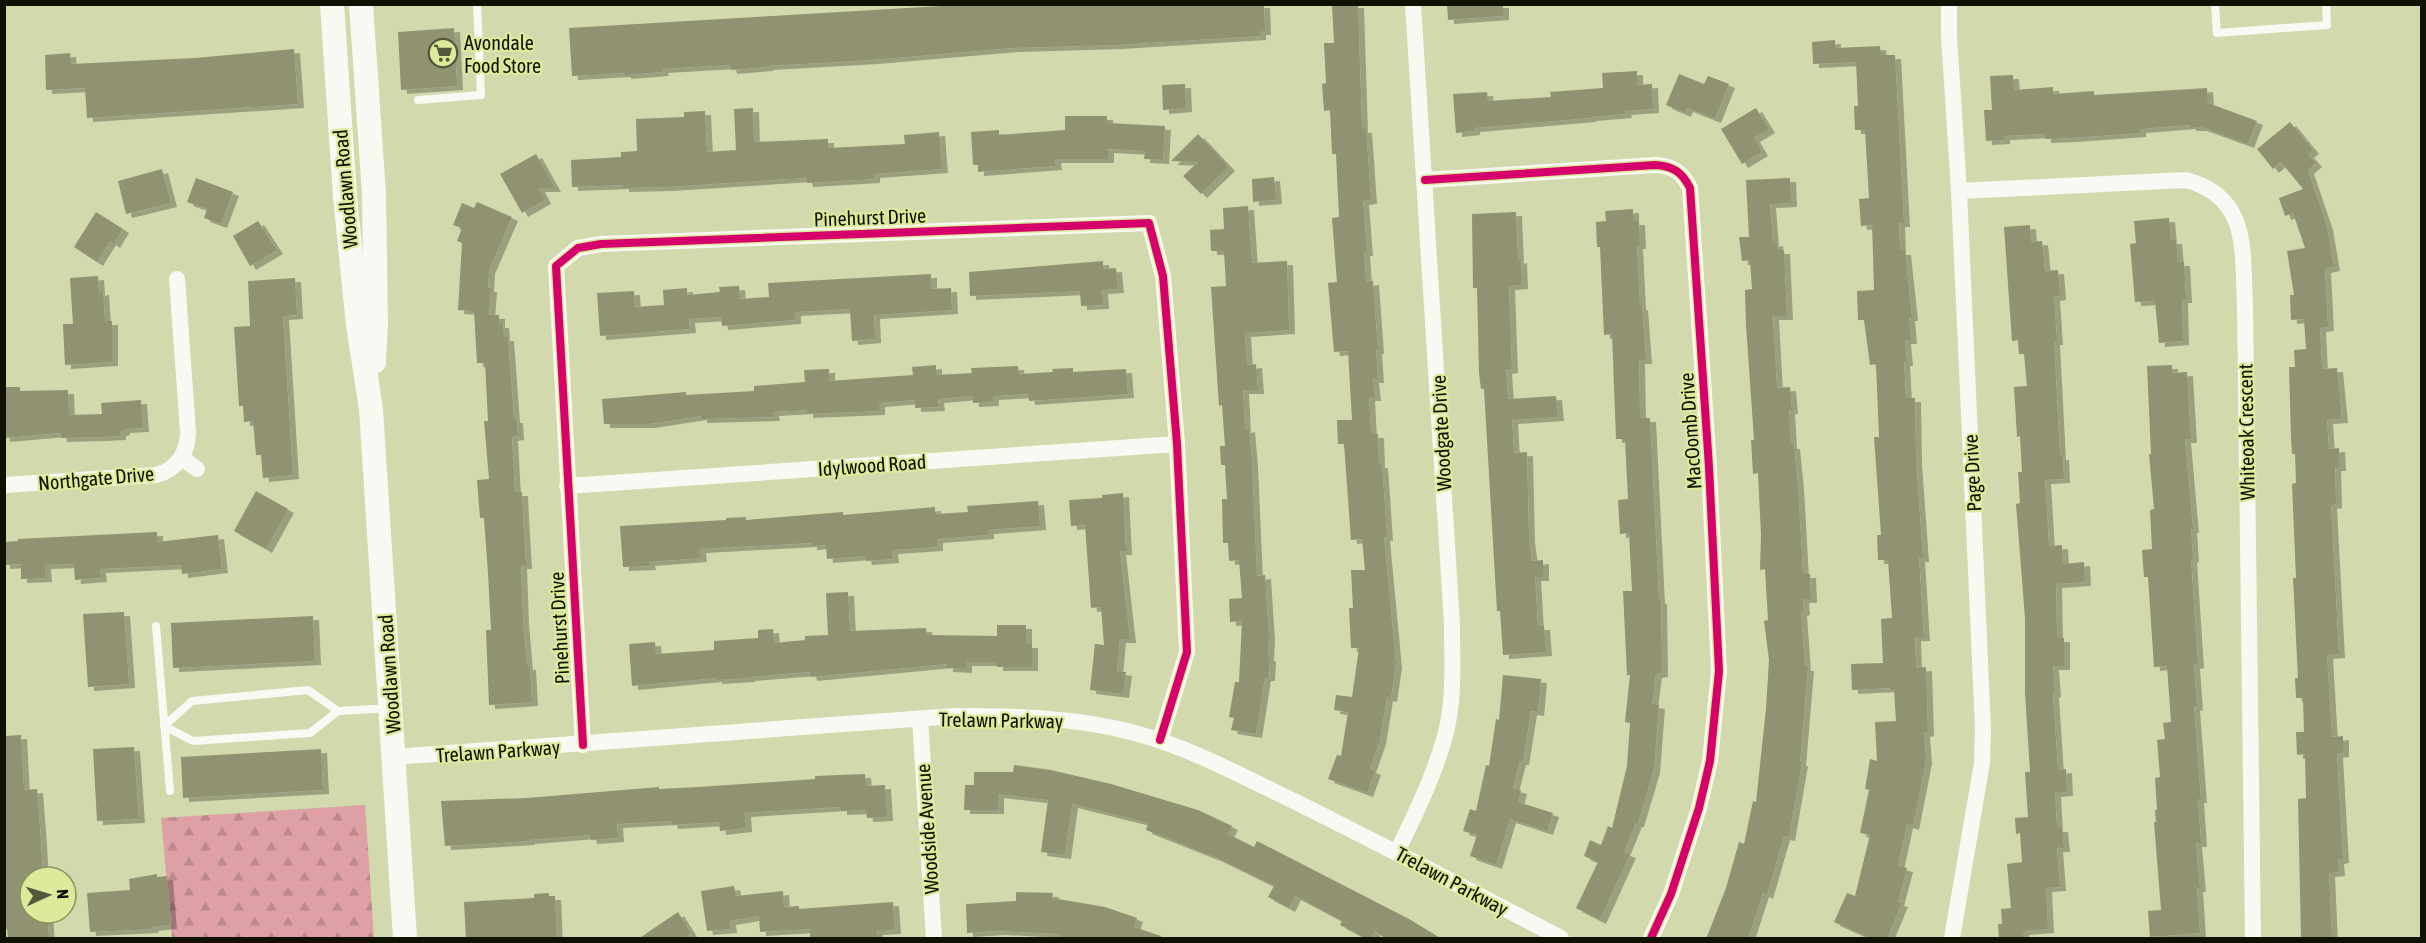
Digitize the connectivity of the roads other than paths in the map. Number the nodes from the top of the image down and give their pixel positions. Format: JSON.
{"nodes":[{"id":1,"x":332,"y":4,"type":"edge"},
{"id":2,"x":361,"y":4,"type":"edge"},
{"id":3,"x":477,"y":4,"type":"edge"},
{"id":4,"x":1413,"y":4,"type":"edge"},
{"id":5,"x":1949,"y":4,"type":"edge"},
{"id":6,"x":2215,"y":4,"type":"edge"},
{"id":7,"x":2326,"y":4,"type":"edge"},
{"id":8,"x":418,"y":100,"type":"dead end"},
{"id":9,"x":1425,"y":180,"type":"junction"},
{"id":10,"x":1959,"y":191,"type":"junction"},
{"id":11,"x":177,"y":279,"type":"dead end"},
{"id":12,"x":371,"y":409,"type":"junction"},
{"id":13,"x":1177,"y":444,"type":"junction"},
{"id":14,"x":182,"y":458,"type":"junction"},
{"id":15,"x":197,"y":469,"type":"dead end"},
{"id":16,"x":4,"y":485,"type":"edge"},
{"id":17,"x":567,"y":486,"type":"junction"},
{"id":18,"x":156,"y":626,"type":"dead end"},
{"id":19,"x":391,"y":708,"type":"junction"},
{"id":20,"x":338,"y":711,"type":"junction"},
{"id":21,"x":920,"y":719,"type":"junction"},
{"id":22,"x":164,"y":726,"type":"junction"},
{"id":23,"x":1160,"y":740,"type":"junction"},
{"id":24,"x":583,"y":745,"type":"junction"},
{"id":25,"x":394,"y":757,"type":"junction"},
{"id":26,"x":170,"y":791,"type":"dead end"},
{"id":27,"x":1397,"y":852,"type":"junction"},
{"id":28,"x":405,"y":939,"type":"edge"},
{"id":29,"x":934,"y":939,"type":"edge"},
{"id":30,"x":1561,"y":939,"type":"edge"},
{"id":31,"x":1651,"y":939,"type":"edge"},
{"id":32,"x":1952,"y":939,"type":"edge"},
{"id":33,"x":2253,"y":939,"type":"edge"}],
"edges":[{"from":1,"to":12,"type":"main road","name":"Woodlawn Road"},
{"from":2,"to":12,"type":"main road","name":"Woodlawn Road"},
{"from":3,"to":8,"type":"lane"},
{"from":4,"to":9,"type":"street","name":"Woodgate Drive"},
{"from":5,"to":10,"type":"street","name":"Page Drive"},
{"from":6,"to":7,"type":"lane"},
{"from":9,"to":27,"type":"street","name":"Woodgate Drive"},
{"from":9,"to":31,"type":"street","name":"MacOomb Drive"},
{"from":10,"to":32,"type":"street","name":"Page Drive"},
{"from":10,"to":33,"type":"street","name":"Whiteoak Crescent"},
{"from":11,"to":14,"type":"street","name":"Northgate Drive"},
{"from":12,"to":19,"type":"main road","name":"Woodlawn Road"},
{"from":13,"to":17,"type":"street","name":"Idylwood Road"},
{"from":13,"to":17,"type":"street","name":"Pinehurst Drive"},
{"from":13,"to":23,"type":"street","name":"Pinehurst Drive"},
{"from":14,"to":15,"type":"street","name":"Northgate Drive"},
{"from":14,"to":16,"type":"street","name":"Northgate Drive"},
{"from":17,"to":24,"type":"street","name":"Pinehurst Drive"},
{"from":18,"to":22,"type":"lane"},
{"from":19,"to":20,"type":"lane"},
{"from":19,"to":25,"type":"main road","name":"Woodlawn Road"},
{"from":20,"to":22,"type":"lane"},
{"from":20,"to":22,"type":"lane"},
{"from":21,"to":23,"type":"street","name":"Trelawn Parkway"},
{"from":21,"to":24,"type":"street","name":"Trelawn Parkway"},
{"from":21,"to":29,"type":"street","name":"Woodside Avenue"},
{"from":22,"to":26,"type":"lane"},
{"from":23,"to":27,"type":"street","name":"Trelawn Parkway"},
{"from":24,"to":25,"type":"street","name":"Trelawn Parkway"},
{"from":25,"to":28,"type":"main road","name":"Woodlawn Road"},
{"from":27,"to":30,"type":"street","name":"Trelawn Parkway"}]}
